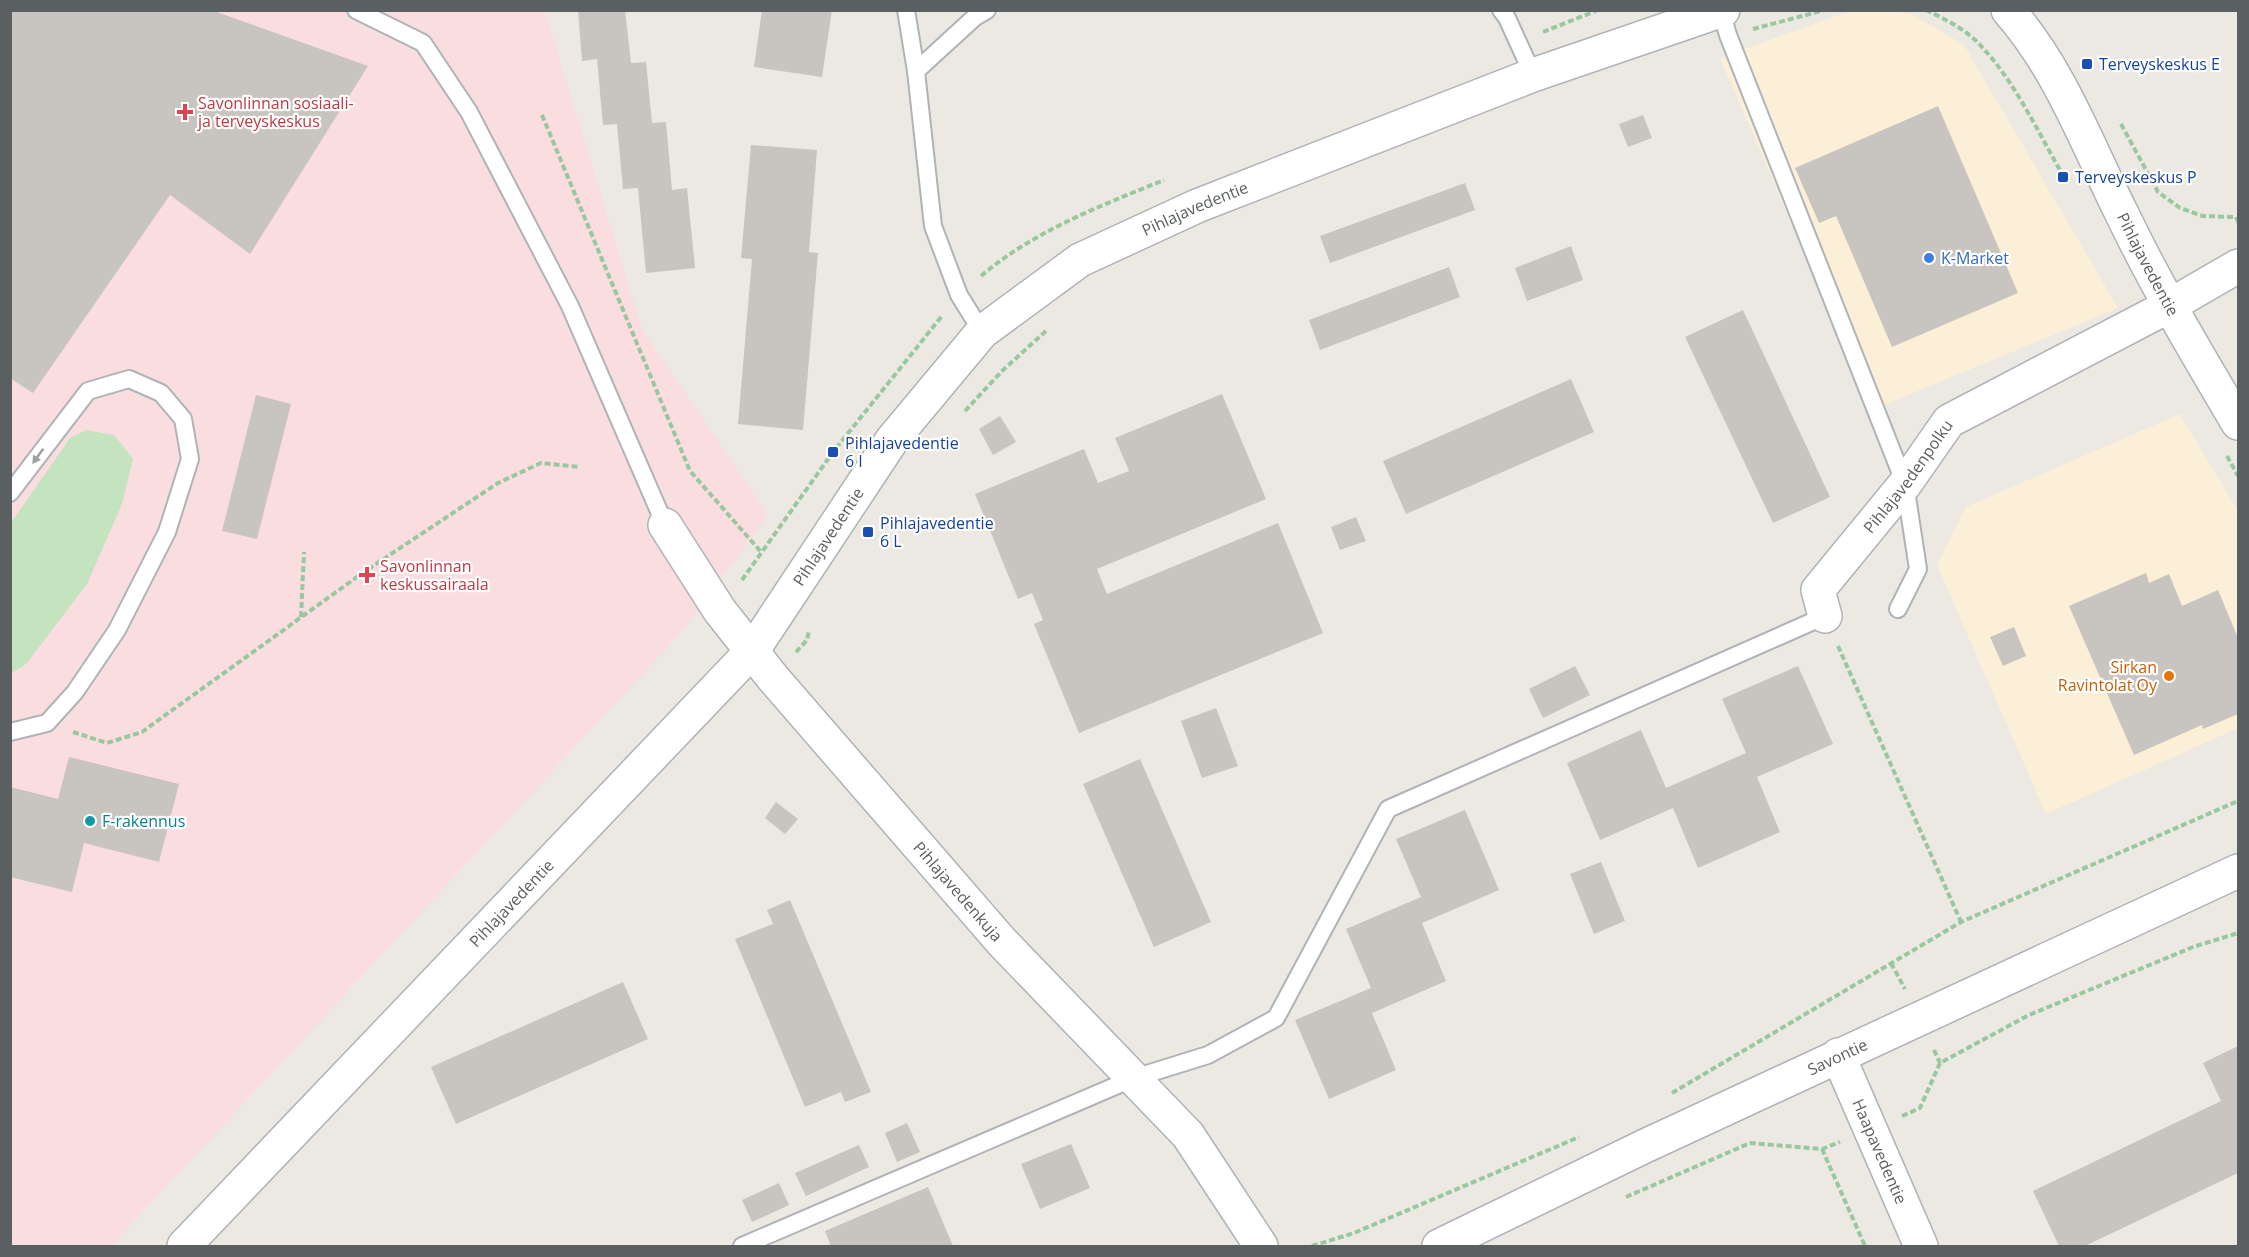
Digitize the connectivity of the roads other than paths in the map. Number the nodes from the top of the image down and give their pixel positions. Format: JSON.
{"nodes":[{"id":1,"x":356,"y":10,"type":"edge"},
{"id":2,"x":906,"y":10,"type":"edge"},
{"id":3,"x":987,"y":10,"type":"edge"},
{"id":4,"x":1501,"y":10,"type":"edge"},
{"id":5,"x":2008,"y":10,"type":"edge"},
{"id":6,"x":1724,"y":19,"type":"edge"},
{"id":7,"x":916,"y":71,"type":"junction"},
{"id":8,"x":1533,"y":75,"type":"junction"},
{"id":9,"x":2238,"y":266,"type":"edge"},
{"id":10,"x":2169,"y":306,"type":"junction"},
{"id":11,"x":982,"y":332,"type":"junction"},
{"id":12,"x":2238,"y":423,"type":"edge"},
{"id":13,"x":1905,"y":484,"type":"junction"},
{"id":14,"x":10,"y":493,"type":"edge"},
{"id":15,"x":665,"y":525,"type":"joint"},
{"id":16,"x":1898,"y":609,"type":"dead end"},
{"id":17,"x":1825,"y":616,"type":"joint"},
{"id":18,"x":753,"y":650,"type":"junction"},
{"id":19,"x":10,"y":732,"type":"edge"},
{"id":20,"x":2238,"y":871,"type":"edge"},
{"id":21,"x":1838,"y":1055,"type":"junction"},
{"id":22,"x":1134,"y":1078,"type":"junction"},
{"id":23,"x":183,"y":1246,"type":"edge"},
{"id":24,"x":742,"y":1246,"type":"edge"},
{"id":25,"x":1261,"y":1246,"type":"edge"},
{"id":26,"x":1439,"y":1246,"type":"edge"},
{"id":27,"x":1921,"y":1246,"type":"edge"}],
"edges":[{"from":1,"to":15,"type":"lane"},
{"from":2,"to":7,"type":"lane"},
{"from":3,"to":7,"type":"lane"},
{"from":4,"to":8,"type":"lane"},
{"from":5,"to":10,"type":"street","name":"Pihlajavedentie"},
{"from":6,"to":8,"type":"street","name":"Pihlajavedentie"},
{"from":6,"to":13,"type":"lane"},
{"from":7,"to":11,"type":"lane"},
{"from":8,"to":11,"type":"street","name":"Pihlajavedentie"},
{"from":9,"to":10,"type":"street","name":"Pihlajavedenpolku"},
{"from":10,"to":12,"type":"street","name":"Pihlajavedentie"},
{"from":10,"to":13,"type":"street","name":"Pihlajavedenpolku"},
{"from":11,"to":18,"type":"street","name":"Pihlajavedentie"},
{"from":13,"to":16,"type":"lane"},
{"from":13,"to":17,"type":"street","name":"Pihlajavedenpolku"},
{"from":19,"to":14,"type":"lane","one_way":true},
{"from":15,"to":18,"type":"street","name":"Pihlajavedenkuja"},
{"from":17,"to":22,"type":"lane"},
{"from":18,"to":22,"type":"street","name":"Pihlajavedenkuja"},
{"from":18,"to":23,"type":"street","name":"Pihlajavedentie"},
{"from":20,"to":21,"type":"street","name":"Savontie"},
{"from":21,"to":26,"type":"street","name":"Savontie"},
{"from":21,"to":27,"type":"street","name":"Haapavedentie"},
{"from":22,"to":24,"type":"lane"},
{"from":22,"to":25,"type":"street","name":"Pihlajavedenkuja"}]}
